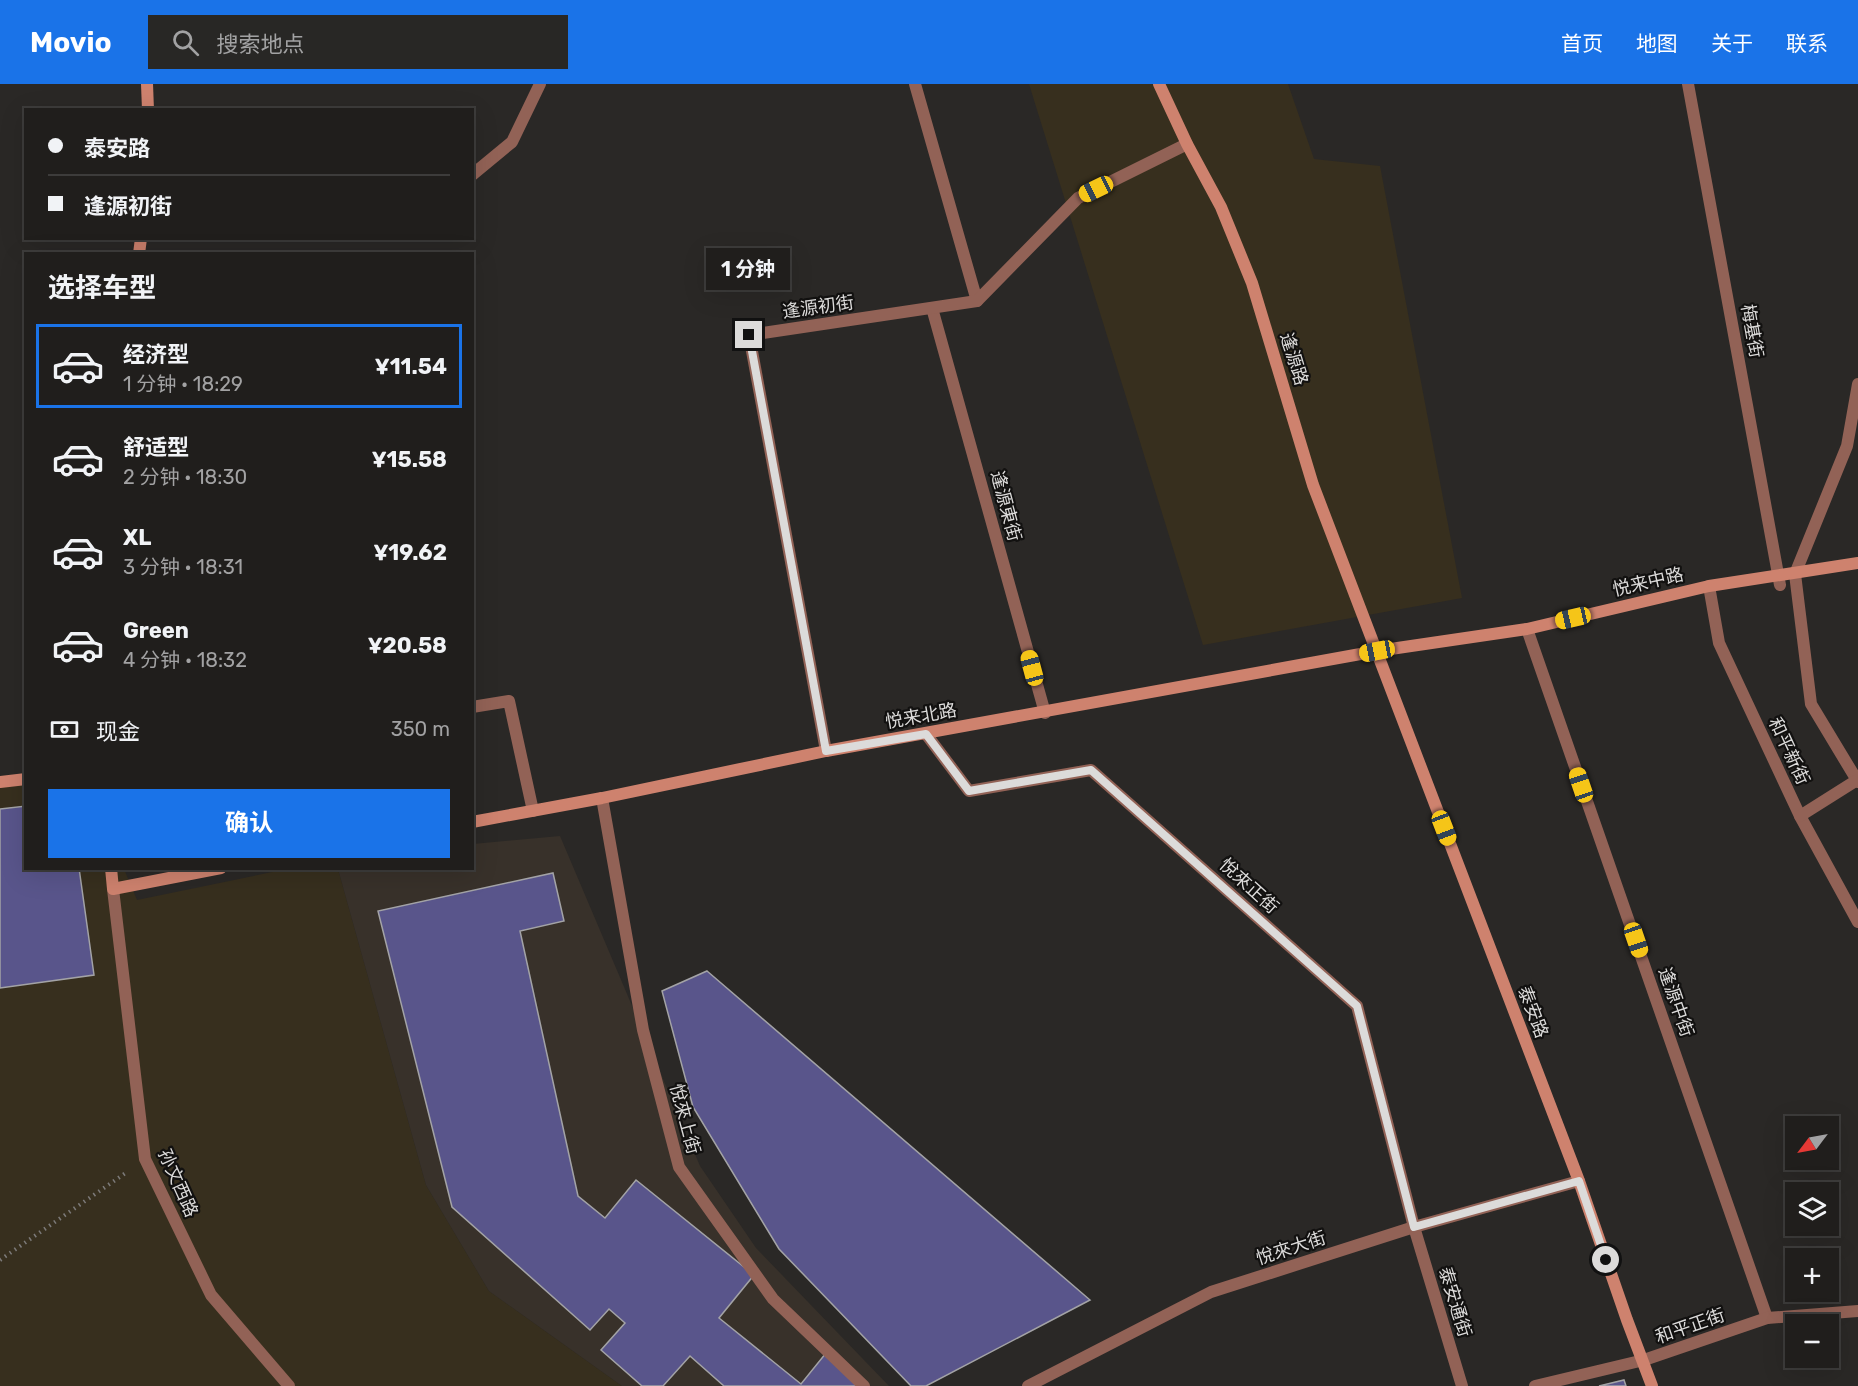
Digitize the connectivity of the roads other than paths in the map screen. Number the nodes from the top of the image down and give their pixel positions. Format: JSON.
{"nodes":[{"id":1,"x":147,"y":84,"type":"edge"},
{"id":2,"x":540,"y":84,"type":"edge"},
{"id":3,"x":915,"y":84,"type":"edge"},
{"id":4,"x":1159,"y":84,"type":"edge"},
{"id":5,"x":1688,"y":84,"type":"edge"},
{"id":6,"x":148,"y":108,"type":"edge"},
{"id":7,"x":1187,"y":144,"type":"junction"},
{"id":8,"x":474,"y":173,"type":"edge"},
{"id":9,"x":977,"y":301,"type":"junction"},
{"id":10,"x":932,"y":308,"type":"junction"},
{"id":11,"x":1858,"y":384,"type":"edge"},
{"id":12,"x":1858,"y":563,"type":"edge"},
{"id":13,"x":1796,"y":574,"type":"junction"},
{"id":14,"x":1779,"y":581,"type":"junction"},
{"id":15,"x":1709,"y":586,"type":"junction"},
{"id":16,"x":1527,"y":629,"type":"junction"},
{"id":17,"x":1377,"y":651,"type":"junction"},
{"id":18,"x":474,"y":707,"type":"edge"},
{"id":19,"x":1044,"y":713,"type":"junction"},
{"id":20,"x":926,"y":734,"type":"junction"},
{"id":21,"x":826,"y":751,"type":"junction"},
{"id":22,"x":24,"y":779,"type":"edge"},
{"id":23,"x":1857,"y":781,"type":"edge"},
{"id":24,"x":0,"y":782,"type":"edge"},
{"id":25,"x":602,"y":798,"type":"junction"},
{"id":26,"x":533,"y":811,"type":"junction"},
{"id":27,"x":1800,"y":816,"type":"junction"},
{"id":28,"x":474,"y":822,"type":"edge"},
{"id":29,"x":111,"y":870,"type":"edge"},
{"id":30,"x":211,"y":870,"type":"edge"},
{"id":31,"x":112,"y":889,"type":"junction"},
{"id":32,"x":1858,"y":922,"type":"edge"},
{"id":33,"x":1579,"y":1181,"type":"junction"},
{"id":34,"x":1414,"y":1227,"type":"junction"},
{"id":35,"x":1858,"y":1311,"type":"edge"},
{"id":36,"x":1767,"y":1318,"type":"junction"},
{"id":37,"x":1644,"y":1360,"type":"junction"},
{"id":38,"x":289,"y":1386,"type":"edge"},
{"id":39,"x":864,"y":1386,"type":"edge"},
{"id":40,"x":1028,"y":1386,"type":"edge"},
{"id":41,"x":1462,"y":1386,"type":"edge"},
{"id":42,"x":1535,"y":1386,"type":"edge"},
{"id":43,"x":1652,"y":1386,"type":"edge"}],
"edges":[{"from":1,"to":6,"type":"street"},
{"from":2,"to":8,"type":"street"},
{"from":3,"to":9,"type":"street"},
{"from":4,"to":7,"type":"street","name":"逢源路"},
{"from":5,"to":14,"type":"street","name":"梅基街"},
{"from":7,"to":9,"type":"street"},
{"from":7,"to":17,"type":"street","name":"逢源路"},
{"from":9,"to":10,"type":"street","name":"逢源初街"},
{"from":10,"to":19,"type":"street","name":"逢源東街"},
{"from":10,"to":21,"type":"street","name":"逢源初街"},
{"from":11,"to":13,"type":"street"},
{"from":12,"to":13,"type":"street","name":"悦来中路"},
{"from":13,"to":14,"type":"street","name":"悦来中路"},
{"from":13,"to":23,"type":"street"},
{"from":14,"to":15,"type":"street","name":"悦来中路"},
{"from":15,"to":16,"type":"street","name":"悦来中路"},
{"from":15,"to":27,"type":"street","name":"和平新街"},
{"from":16,"to":17,"type":"street","name":"悦来中路"},
{"from":16,"to":36,"type":"street","name":"逢源中街"},
{"from":17,"to":19,"type":"street","name":"悦来北路"},
{"from":17,"to":33,"type":"street","name":"泰安路"},
{"from":18,"to":26,"type":"street"},
{"from":19,"to":20,"type":"street","name":"悦来北路"},
{"from":20,"to":21,"type":"street","name":"悦来北路"},
{"from":20,"to":34,"type":"street","name":"悅來正街"},
{"from":21,"to":25,"type":"street","name":"悦来北路"},
{"from":22,"to":24,"type":"street"},
{"from":23,"to":27,"type":"street"},
{"from":25,"to":26,"type":"street","name":"悦来北路"},
{"from":25,"to":39,"type":"street","name":"悅來上街"},
{"from":26,"to":28,"type":"street","name":"悦来北路"},
{"from":27,"to":32,"type":"street","name":"和平新街"},
{"from":29,"to":31,"type":"street"},
{"from":30,"to":31,"type":"street"},
{"from":31,"to":38,"type":"street","name":"孙文西路"},
{"from":33,"to":34,"type":"street","name":"悅來大街"},
{"from":33,"to":37,"type":"street","name":"泰安路"},
{"from":34,"to":40,"type":"street","name":"悅來大街"},
{"from":34,"to":41,"type":"street","name":"泰安通街"},
{"from":35,"to":36,"type":"street","name":"和平正街"},
{"from":36,"to":37,"type":"street","name":"和平正街"},
{"from":37,"to":42,"type":"street","name":"和平正街"},
{"from":37,"to":43,"type":"street","name":"泰安路"}]}
